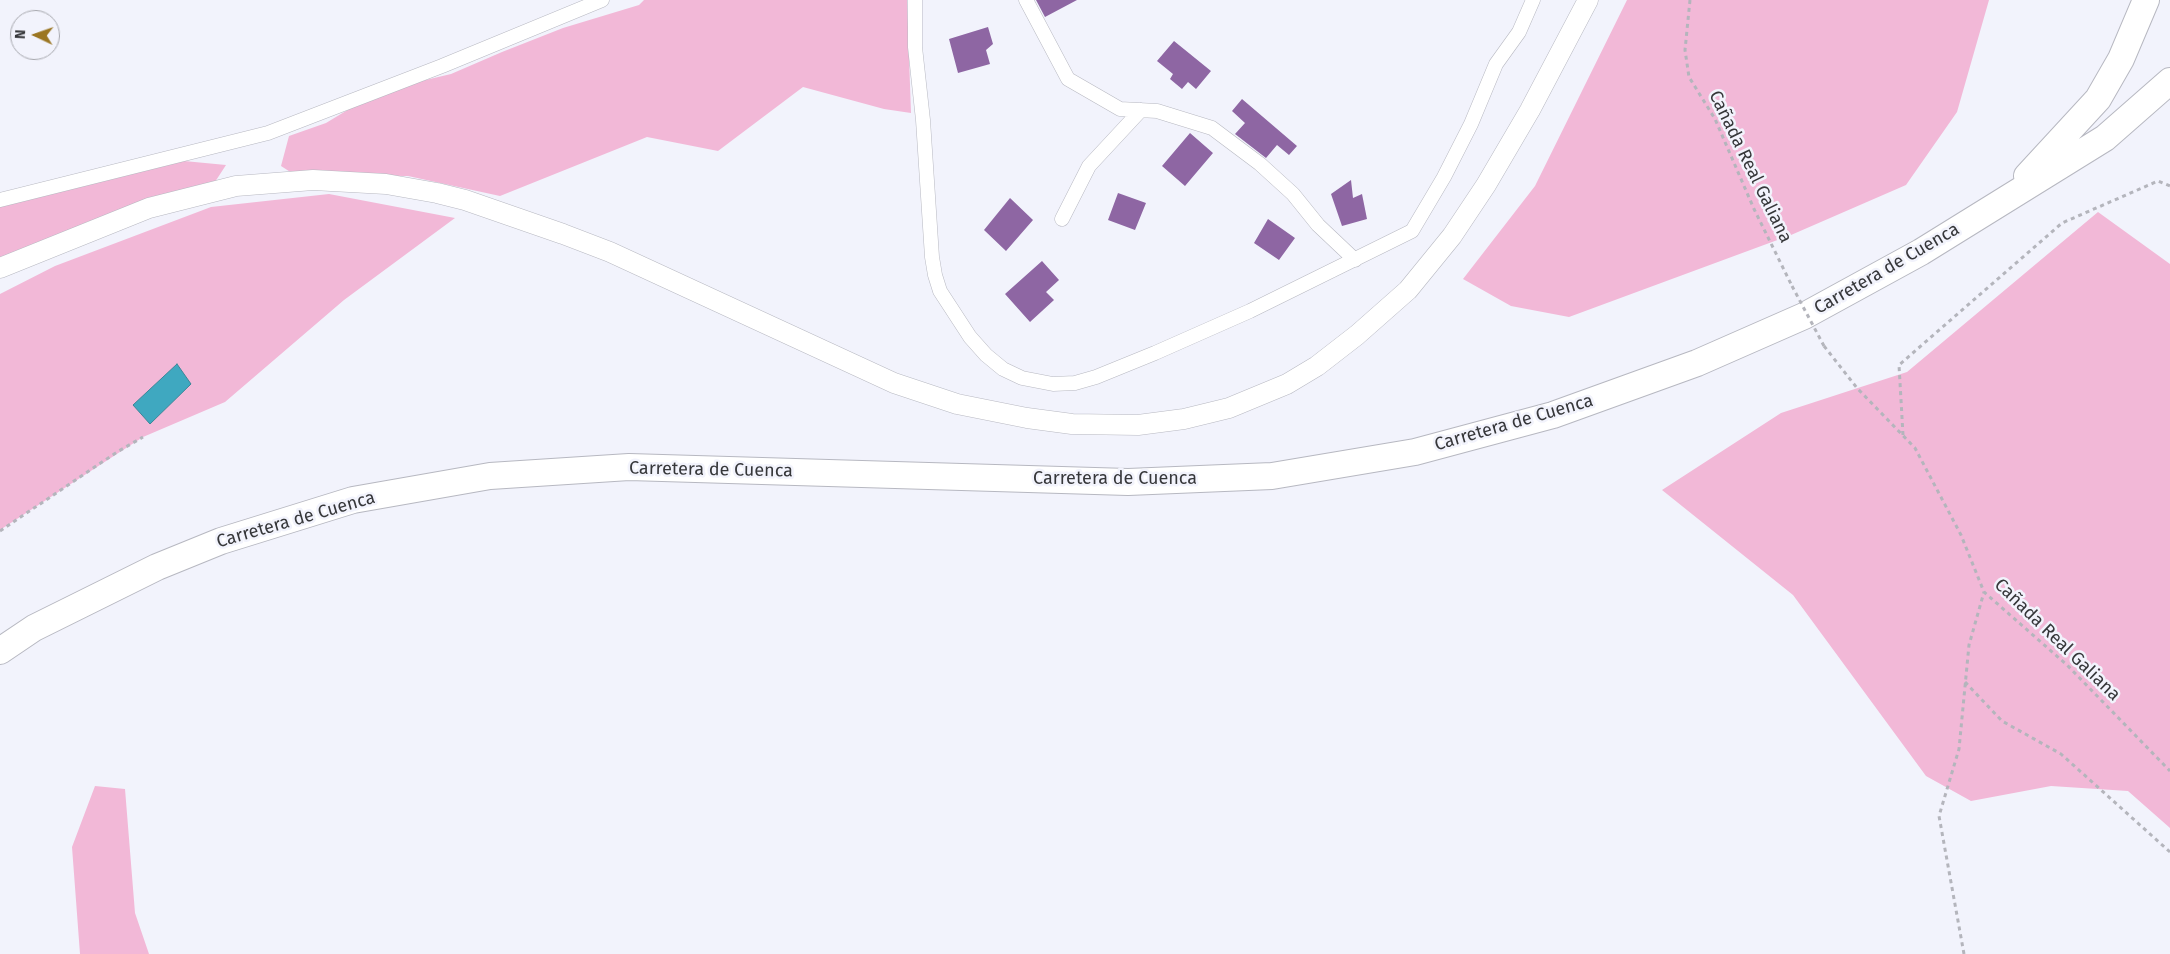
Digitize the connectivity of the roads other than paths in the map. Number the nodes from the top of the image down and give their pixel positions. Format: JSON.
{"nodes":[{"id":1,"x":602,"y":0,"type":"edge"},
{"id":2,"x":915,"y":0,"type":"edge"},
{"id":3,"x":1026,"y":0,"type":"edge"},
{"id":4,"x":1533,"y":0,"type":"edge"},
{"id":5,"x":1588,"y":0,"type":"edge"},
{"id":6,"x":2146,"y":0,"type":"edge"},
{"id":7,"x":2170,"y":81,"type":"edge"},
{"id":8,"x":1141,"y":110,"type":"junction"},
{"id":9,"x":2007,"y":199,"type":"junction"},
{"id":10,"x":0,"y":200,"type":"edge"},
{"id":11,"x":1062,"y":219,"type":"dead end"},
{"id":12,"x":1355,"y":260,"type":"junction"},
{"id":13,"x":0,"y":268,"type":"edge"},
{"id":14,"x":0,"y":651,"type":"edge"}],
"edges":[{"from":1,"to":10,"type":"street"},
{"from":2,"to":12,"type":"street"},
{"from":3,"to":8,"type":"street"},
{"from":4,"to":12,"type":"street"},
{"from":5,"to":13,"type":"street"},
{"from":6,"to":9,"type":"highway"},
{"from":7,"to":9,"type":"highway","name":"Carretera de Cuenca"},
{"from":8,"to":11,"type":"street"},
{"from":8,"to":12,"type":"street"},
{"from":9,"to":14,"type":"highway","name":"Carretera de Cuenca"}]}
